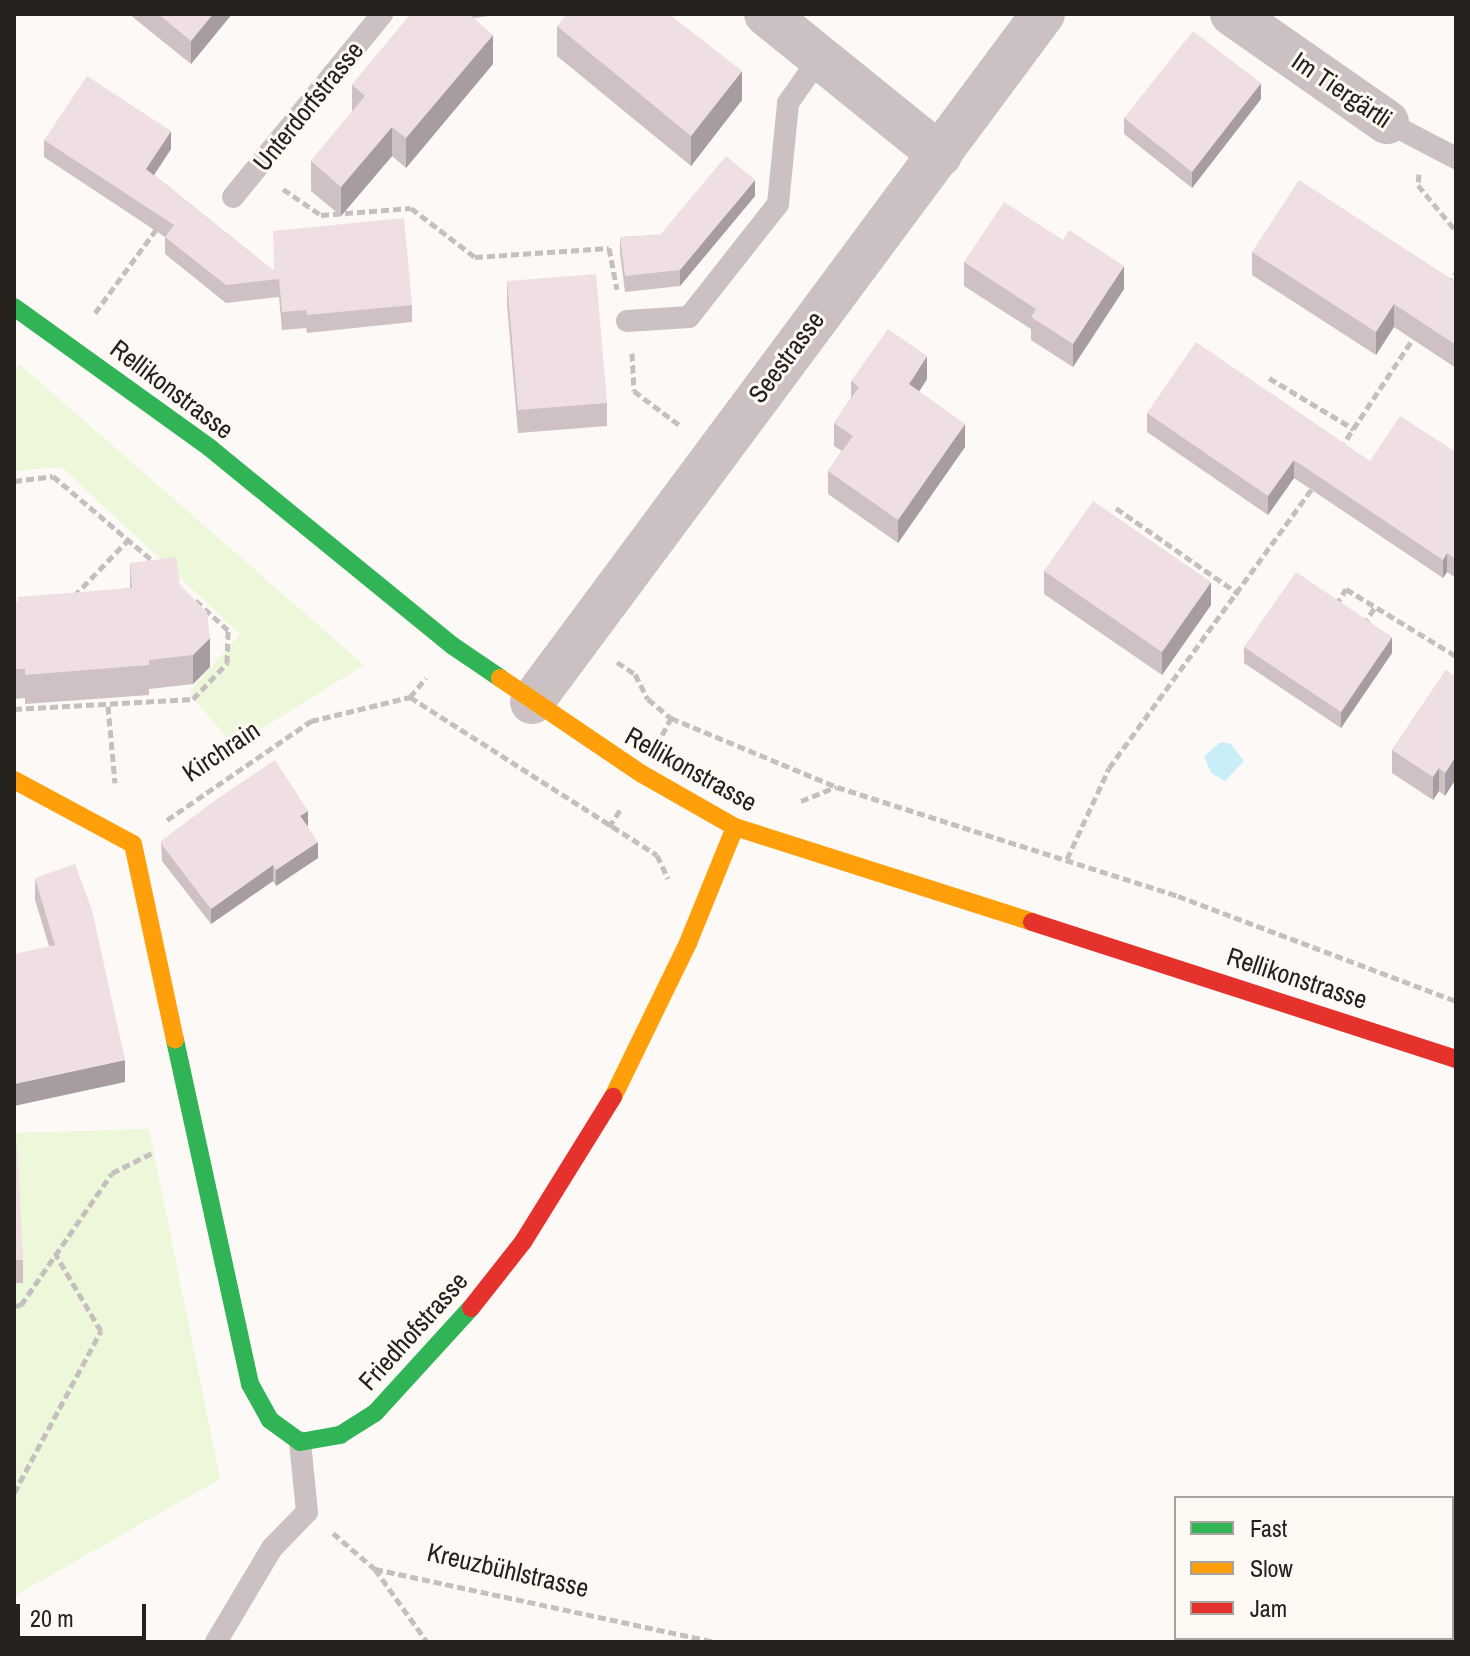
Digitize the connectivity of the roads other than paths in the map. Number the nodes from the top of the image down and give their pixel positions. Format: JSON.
{"nodes":[{"id":1,"x":382,"y":14,"type":"edge"},
{"id":2,"x":766,"y":14,"type":"edge"},
{"id":3,"x":1043,"y":14,"type":"edge"},
{"id":4,"x":1232,"y":14,"type":"edge"},
{"id":5,"x":818,"y":60,"type":"junction"},
{"id":6,"x":1405,"y":132,"type":"joint"},
{"id":7,"x":940,"y":155,"type":"junction"},
{"id":8,"x":1456,"y":158,"type":"edge"},
{"id":9,"x":233,"y":197,"type":"dead end"},
{"id":10,"x":14,"y":307,"type":"edge"},
{"id":11,"x":627,"y":321,"type":"road end"},
{"id":12,"x":532,"y":702,"type":"junction"},
{"id":13,"x":14,"y":780,"type":"edge"},
{"id":14,"x":735,"y":827,"type":"junction"},
{"id":15,"x":1456,"y":1059,"type":"edge"},
{"id":16,"x":300,"y":1442,"type":"junction"},
{"id":17,"x":216,"y":1642,"type":"edge"}],
"edges":[{"from":1,"to":9,"type":"lane","name":"Unterdorfstrasse"},
{"from":2,"to":5,"type":"street"},
{"from":3,"to":7,"type":"street","name":"Seestrasse"},
{"from":4,"to":6,"type":"street","name":"Im Tiergärtli"},
{"from":5,"to":7,"type":"street"},
{"from":5,"to":11,"type":"lane"},
{"from":6,"to":8,"type":"lane","name":"Im Tiergärtli"},
{"from":7,"to":12,"type":"street","name":"Seestrasse"},
{"from":10,"to":12,"type":"street","name":"Rellikonstrasse"},
{"from":12,"to":14,"type":"street","name":"Rellikonstrasse"},
{"from":13,"to":16,"type":"street"},
{"from":14,"to":15,"type":"street","name":"Rellikonstrasse"},
{"from":14,"to":16,"type":"street","name":"Friedhofstrasse"},
{"from":16,"to":17,"type":"lane"}]}
